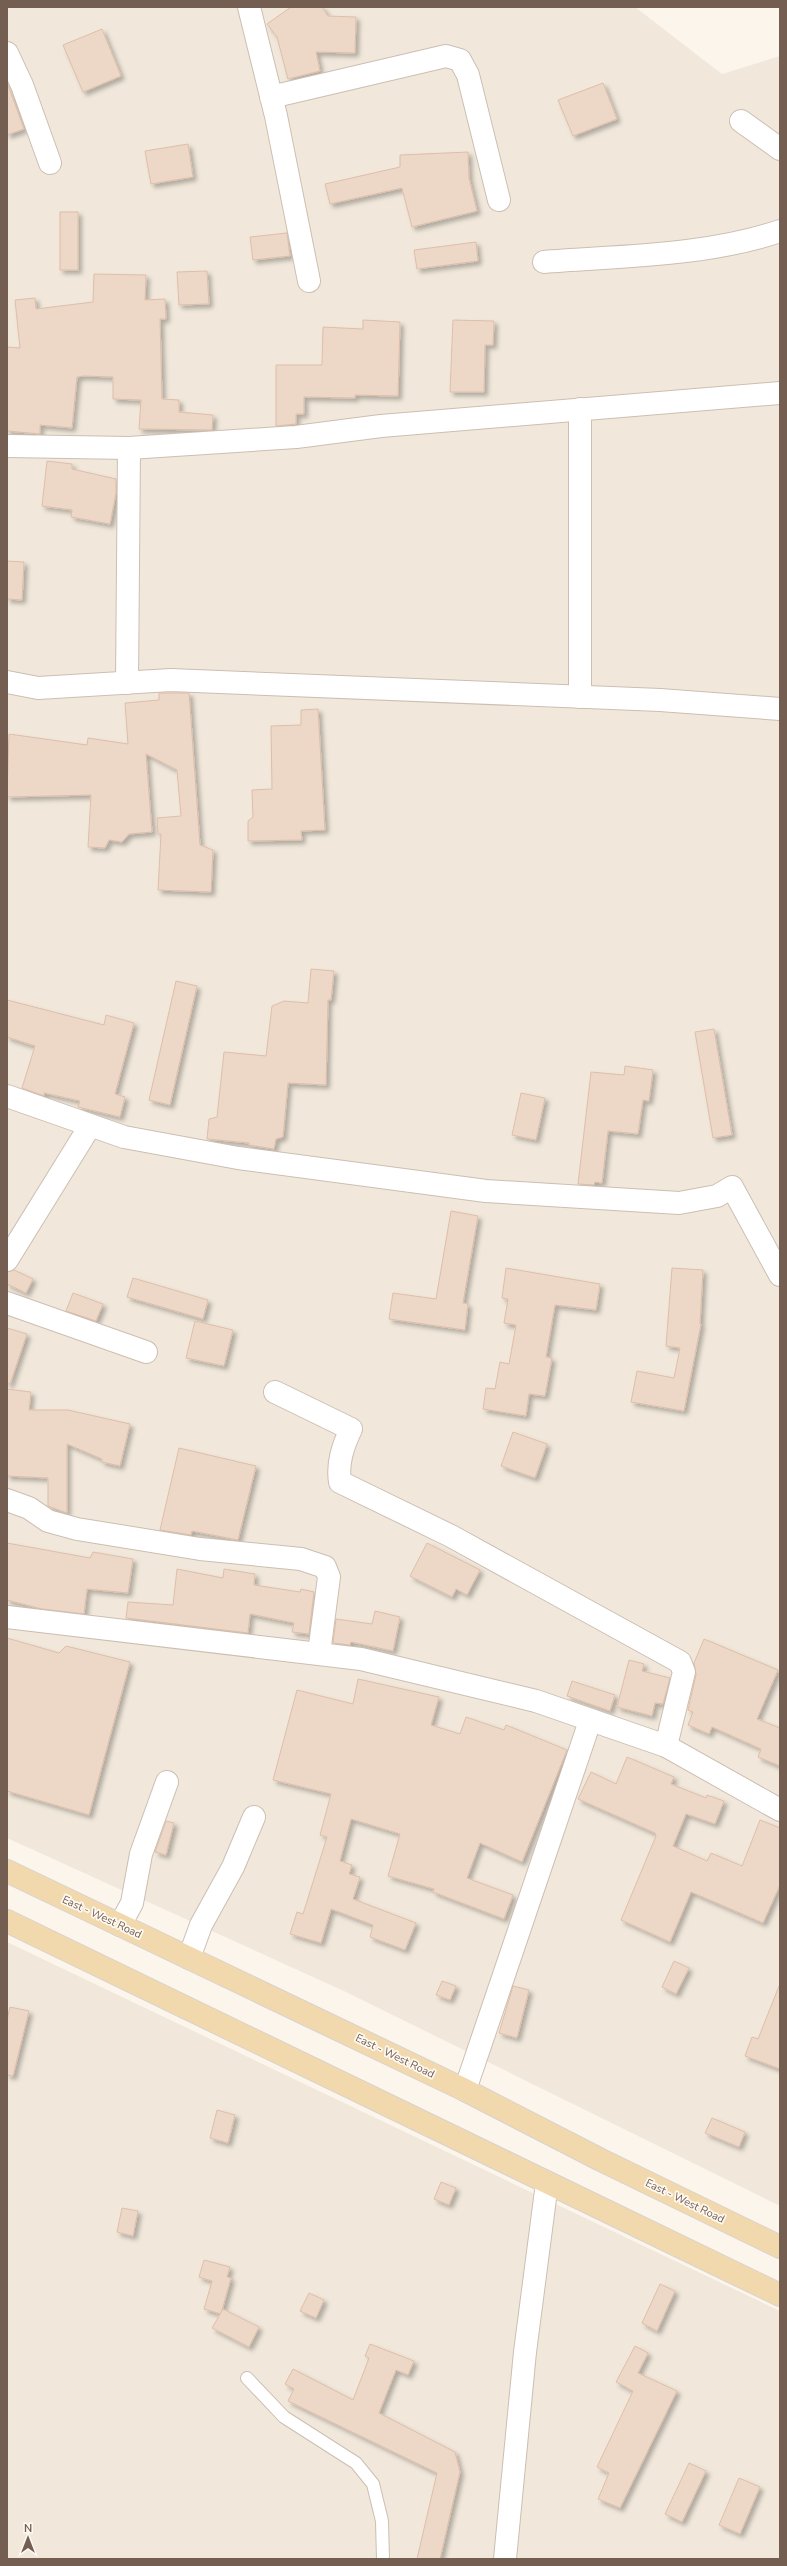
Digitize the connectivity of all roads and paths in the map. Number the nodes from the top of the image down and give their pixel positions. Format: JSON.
{"nodes":[{"id":1,"x":248,"y":7,"type":"edge"},
{"id":2,"x":7,"y":53,"type":"edge"},
{"id":3,"x":271,"y":97,"type":"junction"},
{"id":4,"x":741,"y":121,"type":"dead end"},
{"id":5,"x":780,"y":148,"type":"edge"},
{"id":6,"x":50,"y":163,"type":"dead end"},
{"id":7,"x":499,"y":200,"type":"dead end"},
{"id":8,"x":780,"y":231,"type":"edge"},
{"id":9,"x":544,"y":262,"type":"dead end"},
{"id":10,"x":308,"y":281,"type":"dead end"},
{"id":11,"x":780,"y":392,"type":"edge"},
{"id":12,"x":580,"y":409,"type":"junction"},
{"id":13,"x":7,"y":446,"type":"edge"},
{"id":14,"x":128,"y":448,"type":"junction"},
{"id":15,"x":7,"y":682,"type":"edge"},
{"id":16,"x":127,"y":683,"type":"junction"},
{"id":17,"x":580,"y":697,"type":"junction"},
{"id":18,"x":780,"y":709,"type":"edge"},
{"id":19,"x":7,"y":1096,"type":"edge"},
{"id":20,"x":90,"y":1126,"type":"junction"},
{"id":21,"x":7,"y":1260,"type":"edge"},
{"id":22,"x":780,"y":1274,"type":"edge"},
{"id":23,"x":7,"y":1303,"type":"edge"},
{"id":24,"x":146,"y":1352,"type":"dead end"},
{"id":25,"x":275,"y":1392,"type":"dead end"},
{"id":26,"x":7,"y":1500,"type":"edge"},
{"id":27,"x":7,"y":1616,"type":"edge"},
{"id":28,"x":319,"y":1653,"type":"junction"},
{"id":29,"x":590,"y":1721,"type":"junction"},
{"id":30,"x":666,"y":1746,"type":"junction"},
{"id":31,"x":167,"y":1782,"type":"dead end"},
{"id":32,"x":780,"y":1810,"type":"edge"},
{"id":33,"x":254,"y":1816,"type":"dead end"},
{"id":34,"x":7,"y":1871,"type":"edge"},
{"id":35,"x":7,"y":1921,"type":"edge"},
{"id":36,"x":120,"y":1925,"type":"junction"},
{"id":37,"x":189,"y":1958,"type":"junction"},
{"id":38,"x":465,"y":2090,"type":"junction"},
{"id":39,"x":547,"y":2183,"type":"junction"},
{"id":40,"x":780,"y":2247,"type":"edge"},
{"id":41,"x":780,"y":2295,"type":"edge"},
{"id":42,"x":247,"y":2378,"type":"dead end"},
{"id":43,"x":383,"y":2559,"type":"edge"},
{"id":44,"x":505,"y":2559,"type":"edge"}],
"edges":[{"from":1,"to":3,"type":"street"},
{"from":2,"to":6,"type":"street"},
{"from":3,"to":7,"type":"street"},
{"from":3,"to":10,"type":"street"},
{"from":4,"to":5,"type":"street"},
{"from":8,"to":9,"type":"street"},
{"from":11,"to":12,"type":"street"},
{"from":12,"to":14,"type":"street"},
{"from":12,"to":17,"type":"street"},
{"from":13,"to":14,"type":"street"},
{"from":14,"to":16,"type":"street"},
{"from":15,"to":16,"type":"street"},
{"from":16,"to":17,"type":"street"},
{"from":17,"to":18,"type":"street"},
{"from":19,"to":20,"type":"street"},
{"from":20,"to":21,"type":"street"},
{"from":20,"to":22,"type":"street"},
{"from":23,"to":24,"type":"street"},
{"from":25,"to":30,"type":"street"},
{"from":26,"to":28,"type":"street"},
{"from":27,"to":28,"type":"street"},
{"from":28,"to":29,"type":"street"},
{"from":29,"to":30,"type":"street"},
{"from":29,"to":38,"type":"street"},
{"from":30,"to":32,"type":"street"},
{"from":31,"to":36,"type":"street"},
{"from":33,"to":37,"type":"street"},
{"from":34,"to":36,"type":"main road","name":"East - West Road"},
{"from":35,"to":39,"type":"main road"},
{"from":36,"to":37,"type":"main road","name":"East - West Road"},
{"from":37,"to":38,"type":"main road","name":"East - West Road"},
{"from":38,"to":40,"type":"main road","name":"East - West Road"},
{"from":39,"to":41,"type":"main road"},
{"from":39,"to":44,"type":"street"},
{"from":42,"to":43,"type":"lane"}]}
